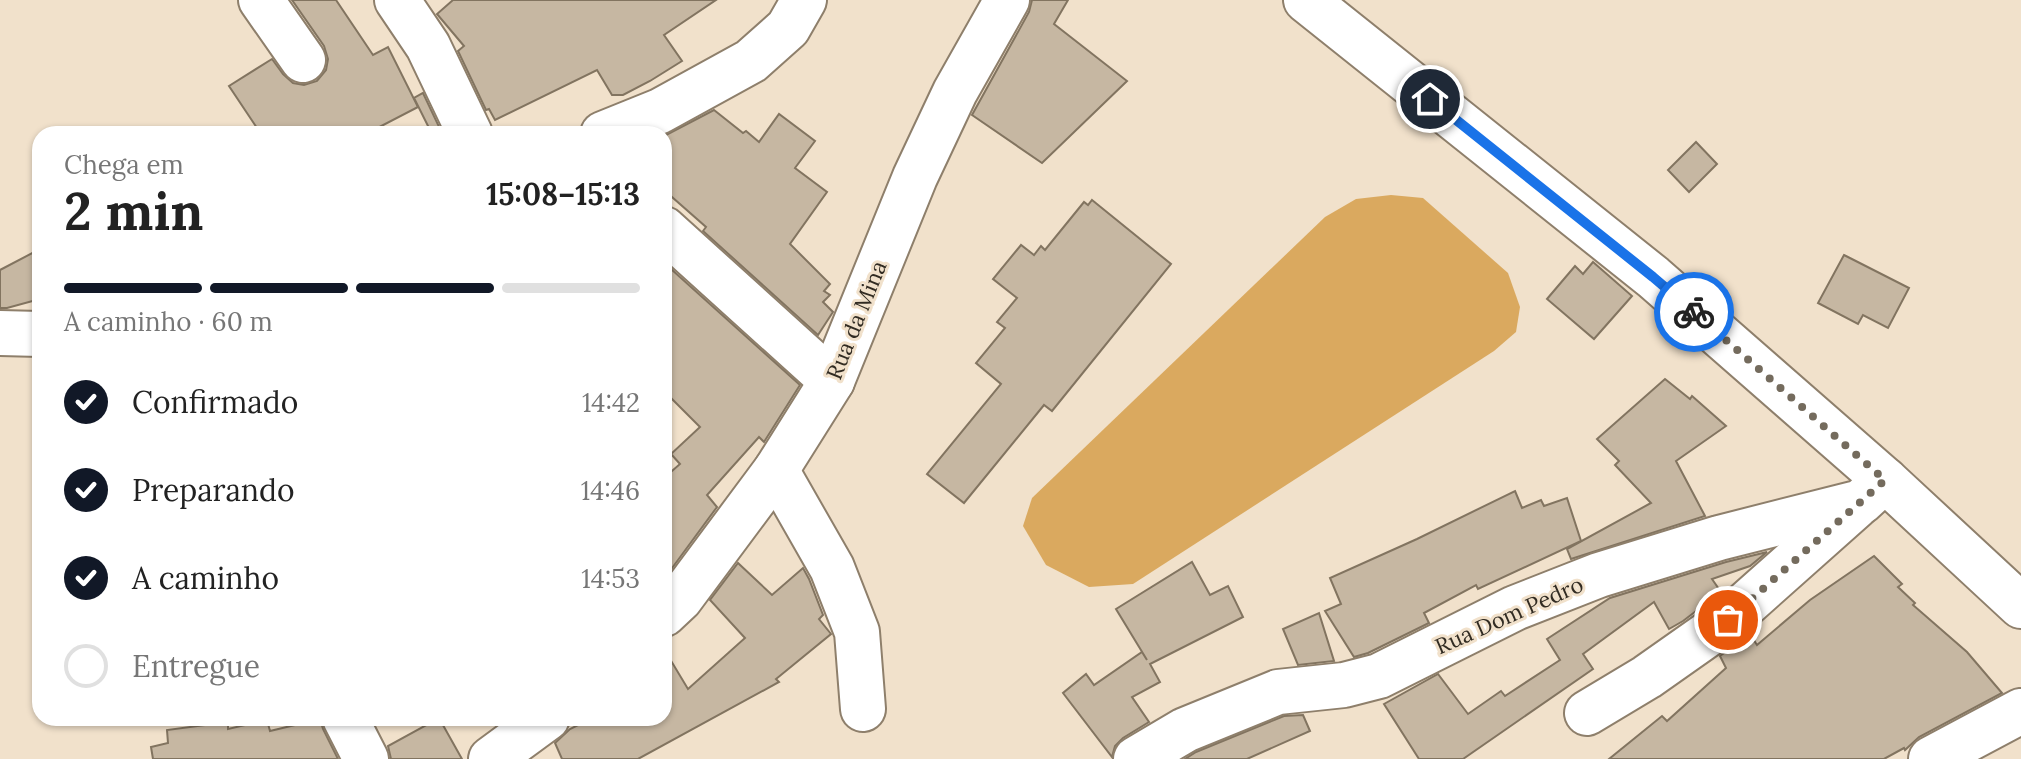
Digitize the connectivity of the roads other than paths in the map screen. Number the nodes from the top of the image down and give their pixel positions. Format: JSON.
{"nodes":[{"id":1,"x":261,"y":0,"type":"edge"},
{"id":2,"x":397,"y":0,"type":"edge"},
{"id":3,"x":804,"y":0,"type":"edge"},
{"id":4,"x":1007,"y":0,"type":"edge"},
{"id":5,"x":1306,"y":0,"type":"edge"},
{"id":6,"x":303,"y":60,"type":"dead end"},
{"id":7,"x":466,"y":126,"type":"edge"},
{"id":8,"x":623,"y":126,"type":"edge"},
{"id":9,"x":672,"y":236,"type":"edge"},
{"id":10,"x":0,"y":333,"type":"edge"},
{"id":11,"x":32,"y":334,"type":"edge"},
{"id":12,"x":832,"y":381,"type":"junction"},
{"id":13,"x":776,"y":470,"type":"junction"},
{"id":14,"x":1873,"y":491,"type":"junction"},
{"id":15,"x":672,"y":595,"type":"edge"},
{"id":16,"x":2021,"y":606,"type":"edge"},
{"id":17,"x":863,"y":709,"type":"dead end"},
{"id":18,"x":2021,"y":711,"type":"edge"},
{"id":19,"x":1587,"y":713,"type":"dead end"},
{"id":20,"x":349,"y":726,"type":"edge"},
{"id":21,"x":536,"y":726,"type":"edge"},
{"id":22,"x":366,"y":759,"type":"edge"},
{"id":23,"x":491,"y":759,"type":"edge"},
{"id":24,"x":1136,"y":759,"type":"edge"},
{"id":25,"x":1931,"y":759,"type":"edge"}],
"edges":[{"from":1,"to":6,"type":"street"},
{"from":2,"to":7,"type":"street"},
{"from":3,"to":8,"type":"street"},
{"from":4,"to":12,"type":"street","name":"Rua da Mina"},
{"from":5,"to":14,"type":"street"},
{"from":9,"to":12,"type":"street"},
{"from":10,"to":11,"type":"street"},
{"from":12,"to":13,"type":"street","name":"Rua da Mina"},
{"from":13,"to":15,"type":"street","name":"Rua da Mina"},
{"from":13,"to":17,"type":"street"},
{"from":14,"to":16,"type":"street"},
{"from":14,"to":19,"type":"street"},
{"from":14,"to":24,"type":"street","name":"Rua Dom Pedro"},
{"from":18,"to":25,"type":"street"},
{"from":20,"to":22,"type":"street"},
{"from":21,"to":23,"type":"street"}]}
